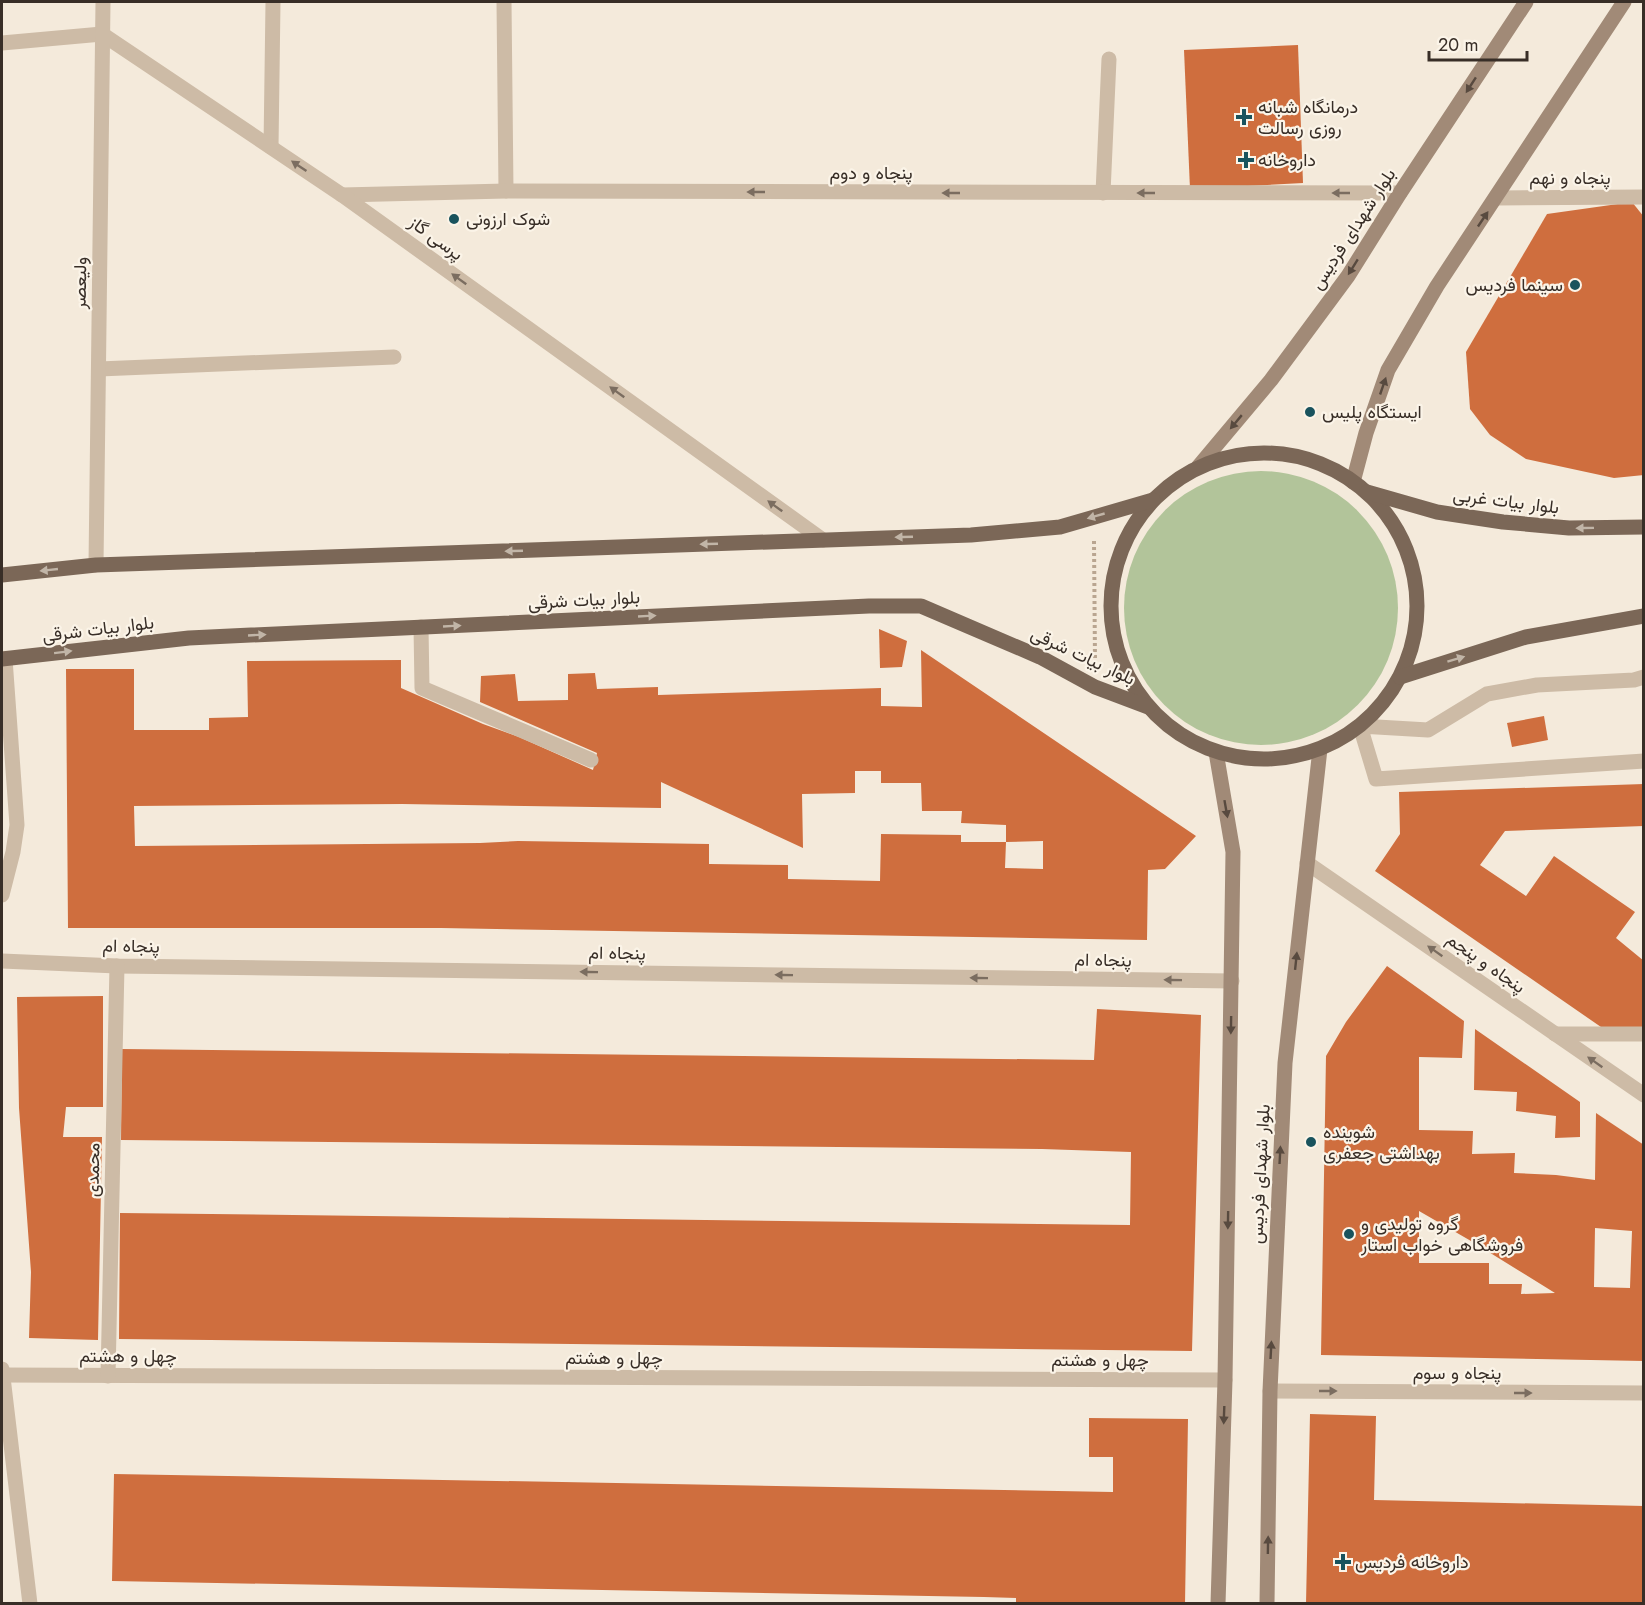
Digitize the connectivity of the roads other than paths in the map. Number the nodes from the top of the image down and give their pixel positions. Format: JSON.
{"nodes":[{"id":1,"x":103,"y":2,"type":"edge"},
{"id":2,"x":273,"y":2,"type":"edge"},
{"id":3,"x":504,"y":2,"type":"edge"},
{"id":4,"x":1526,"y":2,"type":"edge"},
{"id":5,"x":1624,"y":2,"type":"edge"},
{"id":6,"x":102,"y":34,"type":"junction"},
{"id":7,"x":2,"y":44,"type":"edge"},
{"id":8,"x":1109,"y":59,"type":"dead end"},
{"id":9,"x":271,"y":147,"type":"junction"},
{"id":10,"x":506,"y":191,"type":"junction"},
{"id":11,"x":1103,"y":193,"type":"junction"},
{"id":12,"x":1400,"y":193,"type":"junction"},
{"id":13,"x":342,"y":195,"type":"junction"},
{"id":14,"x":1644,"y":197,"type":"edge"},
{"id":15,"x":1497,"y":198,"type":"junction"},
{"id":16,"x":394,"y":357,"type":"dead end"},
{"id":17,"x":99,"y":369,"type":"junction"},
{"id":18,"x":1198,"y":467,"type":"junction"},
{"id":19,"x":1353,"y":482,"type":"junction"},
{"id":20,"x":1367,"y":492,"type":"junction"},
{"id":21,"x":1153,"y":500,"type":"junction"},
{"id":22,"x":1644,"y":527,"type":"edge"},
{"id":23,"x":823,"y":540,"type":"junction"},
{"id":24,"x":96,"y":565,"type":"junction"},
{"id":25,"x":2,"y":575,"type":"edge"},
{"id":26,"x":1644,"y":616,"type":"edge"},
{"id":27,"x":421,"y":627,"type":"junction"},
{"id":28,"x":3,"y":659,"type":"edge"},
{"id":29,"x":1400,"y":677,"type":"junction"},
{"id":30,"x":1644,"y":677,"type":"edge"},
{"id":31,"x":1148,"y":707,"type":"junction"},
{"id":32,"x":1360,"y":726,"type":"junction"},
{"id":33,"x":1320,"y":749,"type":"junction"},
{"id":34,"x":1216,"y":752,"type":"junction"},
{"id":35,"x":591,"y":760,"type":"dead end"},
{"id":36,"x":1644,"y":760,"type":"edge"},
{"id":37,"x":7,"y":852,"type":"edge"},
{"id":38,"x":1307,"y":863,"type":"junction"},
{"id":39,"x":2,"y":895,"type":"edge"},
{"id":40,"x":2,"y":961,"type":"edge"},
{"id":41,"x":117,"y":966,"type":"junction"},
{"id":42,"x":1232,"y":981,"type":"junction"},
{"id":43,"x":1555,"y":1034,"type":"junction"},
{"id":44,"x":1644,"y":1034,"type":"edge"},
{"id":45,"x":1644,"y":1095,"type":"edge"},
{"id":46,"x":2,"y":1369,"type":"edge"},
{"id":47,"x":2,"y":1375,"type":"edge"},
{"id":48,"x":108,"y":1376,"type":"junction"},
{"id":49,"x":1225,"y":1380,"type":"junction"},
{"id":50,"x":1270,"y":1391,"type":"junction"},
{"id":51,"x":1644,"y":1394,"type":"edge"},
{"id":52,"x":30,"y":1604,"type":"edge"},
{"id":53,"x":1218,"y":1604,"type":"edge"},
{"id":54,"x":1267,"y":1604,"type":"edge"}],
"edges":[{"from":1,"to":6,"type":"street","name":"ولیعصر"},
{"from":2,"to":9,"type":"street"},
{"from":3,"to":10,"type":"street"},
{"from":4,"to":12,"type":"main road","name":"بلوار شهدای فردیس","one_way":true},
{"from":5,"to":15,"type":"main road"},
{"from":6,"to":7,"type":"street"},
{"from":6,"to":9,"type":"street","name":"پرسی گاز"},
{"from":6,"to":17,"type":"street","name":"ولیعصر"},
{"from":8,"to":11,"type":"street"},
{"from":13,"to":9,"type":"street","name":"پرسی گاز","one_way":true},
{"from":11,"to":10,"type":"street","name":"پنجاه و دوم","one_way":true},
{"from":10,"to":13,"type":"street","name":"پنجاه و دوم"},
{"from":12,"to":11,"type":"street","name":"پنجاه و دوم","one_way":true},
{"from":12,"to":18,"type":"main road","name":"بلوار شهدای فردیس","one_way":true},
{"from":23,"to":13,"type":"street","name":"پرسی گاز","one_way":true},
{"from":14,"to":15,"type":"street","name":"پنجاه و نهم"},
{"from":19,"to":15,"type":"main road","one_way":true},
{"from":16,"to":17,"type":"street"},
{"from":17,"to":24,"type":"street","name":"ولیعصر"},
{"from":18,"to":19,"type":"main road"},
{"from":18,"to":21,"type":"main road"},
{"from":19,"to":20,"type":"main road"},
{"from":22,"to":20,"type":"main road","name":"بلوار بیات غربی","one_way":true},
{"from":20,"to":29,"type":"main road"},
{"from":21,"to":23,"type":"main road","one_way":true},
{"from":21,"to":31,"type":"main road"},
{"from":23,"to":24,"type":"main road","one_way":true},
{"from":24,"to":25,"type":"main road","one_way":true},
{"from":29,"to":26,"type":"main road","one_way":true},
{"from":28,"to":27,"type":"main road","name":"بلوار بیات شرقی","one_way":true},
{"from":27,"to":31,"type":"main road","name":"بلوار بیات شرقی","one_way":true},
{"from":27,"to":35,"type":"street"},
{"from":28,"to":37,"type":"street"},
{"from":29,"to":32,"type":"main road"},
{"from":30,"to":32,"type":"street"},
{"from":31,"to":34,"type":"main road"},
{"from":32,"to":33,"type":"main road"},
{"from":32,"to":36,"type":"street"},
{"from":33,"to":34,"type":"main road"},
{"from":33,"to":38,"type":"main road","name":"بلوار شهدای فردیس"},
{"from":34,"to":42,"type":"main road","name":"بلوار شهدای فردیس","one_way":true},
{"from":37,"to":39,"type":"street"},
{"from":43,"to":38,"type":"street","name":"پنجاه و پنجم","one_way":true},
{"from":50,"to":38,"type":"main road","name":"بلوار شهدای فردیس","one_way":true},
{"from":40,"to":41,"type":"street","name":"پنجاه ام"},
{"from":42,"to":41,"type":"street","name":"پنجاه ام","one_way":true},
{"from":41,"to":48,"type":"street","name":"محمدی"},
{"from":42,"to":49,"type":"main road","name":"بلوار شهدای فردیس","one_way":true},
{"from":43,"to":44,"type":"street"},
{"from":45,"to":43,"type":"street","name":"پنجاه و پنجم","one_way":true},
{"from":46,"to":47,"type":"street"},
{"from":47,"to":48,"type":"street","name":"چهل و هشتم"},
{"from":47,"to":52,"type":"street"},
{"from":48,"to":49,"type":"street","name":"چهل و هشتم"},
{"from":49,"to":53,"type":"main road","name":"بلوار شهدای فردیس","one_way":true},
{"from":50,"to":51,"type":"street","name":"پنجاه و سوم","one_way":true},
{"from":54,"to":50,"type":"main road","name":"بلوار شهدای فردیس","one_way":true}]}
